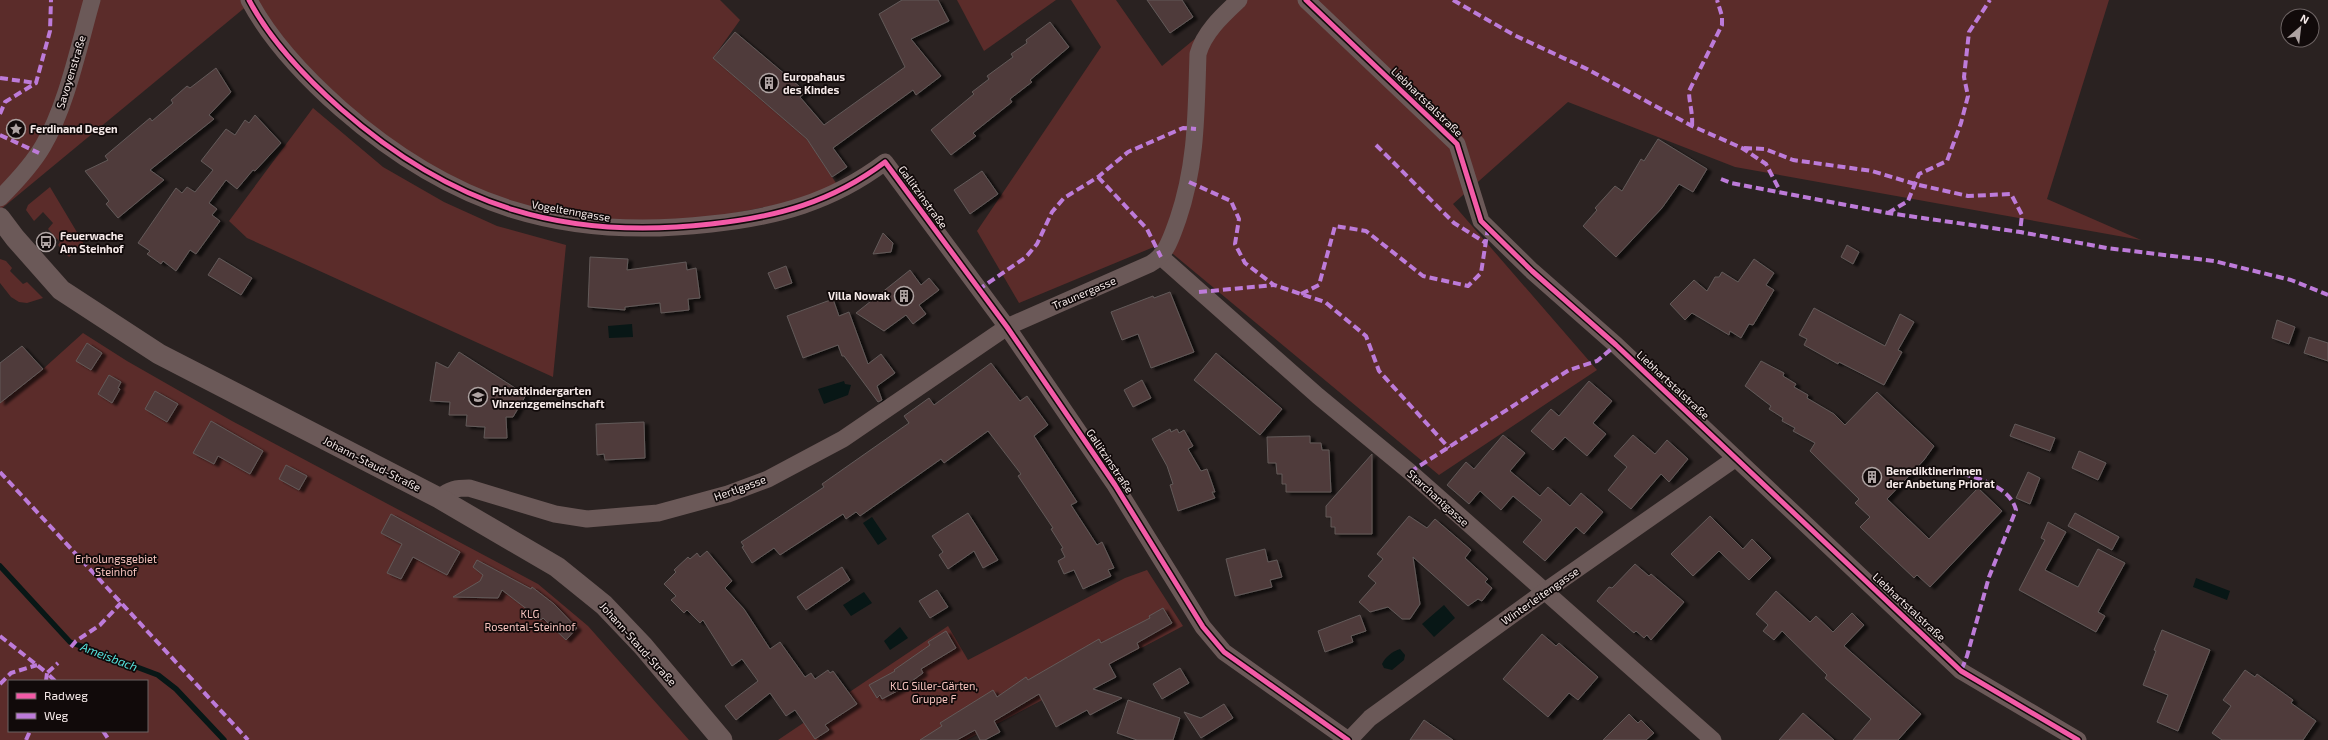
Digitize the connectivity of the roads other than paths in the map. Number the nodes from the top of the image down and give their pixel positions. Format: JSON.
{"nodes":[{"id":1,"x":92,"y":0,"type":"edge"},
{"id":2,"x":249,"y":0,"type":"edge"},
{"id":3,"x":1239,"y":0,"type":"edge"},
{"id":4,"x":1306,"y":0,"type":"edge"},
{"id":5,"x":885,"y":162,"type":"joint"},
{"id":6,"x":0,"y":198,"type":"edge"},
{"id":7,"x":1,"y":223,"type":"edge"},
{"id":8,"x":1161,"y":258,"type":"junction"},
{"id":9,"x":1007,"y":327,"type":"junction"},
{"id":10,"x":1736,"y":458,"type":"junction"},
{"id":11,"x":439,"y":498,"type":"junction"},
{"id":12,"x":1544,"y":592,"type":"junction"},
{"id":13,"x":722,"y":740,"type":"edge"},
{"id":14,"x":1348,"y":740,"type":"edge"},
{"id":15,"x":1713,"y":740,"type":"edge"},
{"id":16,"x":2078,"y":740,"type":"edge"}],
"edges":[{"from":1,"to":6,"type":"street","name":"Savoyenstraße"},
{"from":2,"to":5,"type":"street","name":"Vogeltenngasse"},
{"from":3,"to":8,"type":"street"},
{"from":4,"to":10,"type":"street","name":"Liebhartstalstraße"},
{"from":5,"to":9,"type":"street","name":"Gallitzinstraße"},
{"from":7,"to":11,"type":"street","name":"Johann-Staud-Straße"},
{"from":8,"to":9,"type":"street","name":"Traunergasse"},
{"from":8,"to":12,"type":"street","name":"Starchantgasse"},
{"from":9,"to":11,"type":"street","name":"Hertlgasse"},
{"from":9,"to":14,"type":"street","name":"Gallitzinstraße"},
{"from":10,"to":12,"type":"street","name":"Winterleitengasse"},
{"from":10,"to":16,"type":"street","name":"Liebhartstalstraße"},
{"from":11,"to":13,"type":"street","name":"Johann-Staud-Straße"},
{"from":12,"to":14,"type":"street","name":"Winterleitengasse"},
{"from":12,"to":15,"type":"street","name":"Starchantgasse"}]}
